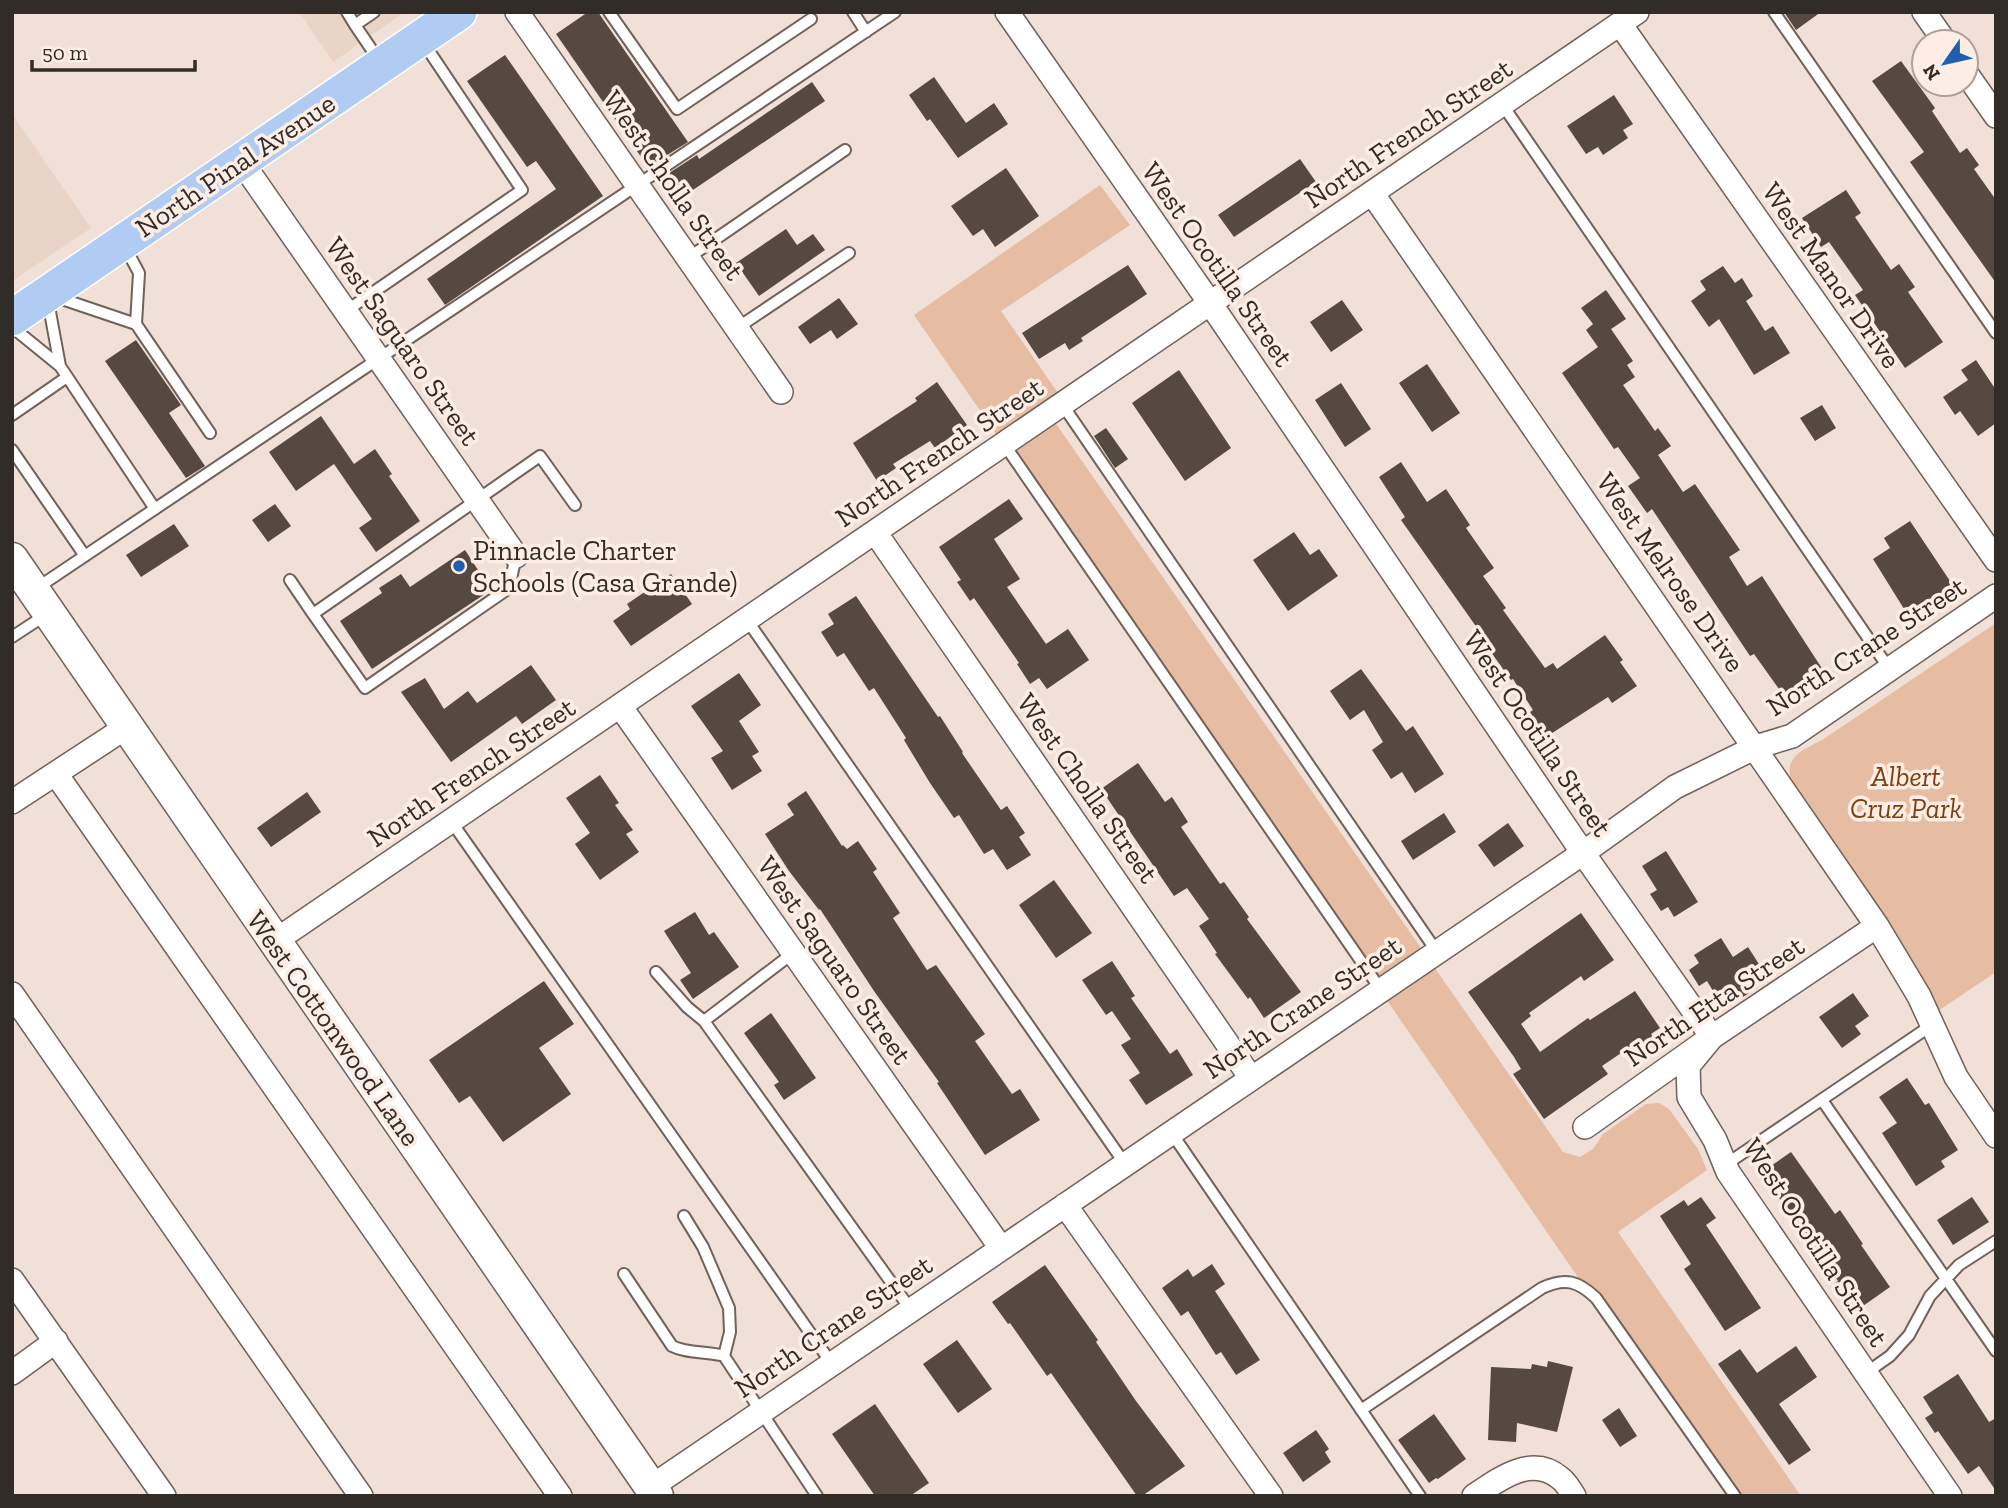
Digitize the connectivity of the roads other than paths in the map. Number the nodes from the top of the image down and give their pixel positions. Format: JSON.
{"nodes":[{"id":1,"x":347,"y":12,"type":"edge"},
{"id":2,"x":373,"y":12,"type":"edge"},
{"id":3,"x":459,"y":12,"type":"edge"},
{"id":4,"x":517,"y":12,"type":"edge"},
{"id":5,"x":609,"y":12,"type":"edge"},
{"id":6,"x":853,"y":12,"type":"edge"},
{"id":7,"x":895,"y":12,"type":"edge"},
{"id":8,"x":1007,"y":12,"type":"edge"},
{"id":9,"x":1774,"y":12,"type":"edge"},
{"id":10,"x":1924,"y":12,"type":"edge"},
{"id":11,"x":1629,"y":18,"type":"edge"},
{"id":12,"x":811,"y":19,"type":"dead end"},
{"id":13,"x":355,"y":24,"type":"junction"},
{"id":14,"x":1935,"y":28,"type":"edge"},
{"id":15,"x":866,"y":32,"type":"junction"},
{"id":16,"x":421,"y":38,"type":"junction"},
{"id":17,"x":382,"y":65,"type":"junction"},
{"id":18,"x":1980,"y":93,"type":"edge"},
{"id":19,"x":1502,"y":104,"type":"junction"},
{"id":20,"x":1996,"y":116,"type":"edge"},
{"id":21,"x":845,"y":150,"type":"dead end"},
{"id":22,"x":241,"y":161,"type":"junction"},
{"id":23,"x":637,"y":185,"type":"junction"},
{"id":24,"x":1372,"y":193,"type":"junction"},
{"id":25,"x":122,"y":242,"type":"junction"},
{"id":26,"x":849,"y":253,"type":"dead end"},
{"id":27,"x":688,"y":258,"type":"junction"},
{"id":28,"x":47,"y":294,"type":"junction"},
{"id":29,"x":1210,"y":303,"type":"junction"},
{"id":30,"x":346,"y":311,"type":"junction"},
{"id":31,"x":12,"y":318,"type":"edge"},
{"id":32,"x":136,"y":324,"type":"junction"},
{"id":33,"x":12,"y":327,"type":"edge"},
{"id":34,"x":737,"y":328,"type":"junction"},
{"id":35,"x":1996,"y":333,"type":"edge"},
{"id":36,"x":379,"y":359,"type":"junction"},
{"id":37,"x":60,"y":366,"type":"junction"},
{"id":38,"x":67,"y":377,"type":"junction"},
{"id":39,"x":781,"y":392,"type":"dead end"},
{"id":40,"x":1062,"y":404,"type":"junction"},
{"id":41,"x":12,"y":415,"type":"edge"},
{"id":42,"x":210,"y":433,"type":"dead end"},
{"id":43,"x":1004,"y":444,"type":"junction"},
{"id":44,"x":12,"y":450,"type":"edge"},
{"id":45,"x":478,"y":501,"type":"junction"},
{"id":46,"x":575,"y":505,"type":"dead end"},
{"id":47,"x":155,"y":509,"type":"junction"},
{"id":48,"x":875,"y":532,"type":"junction"},
{"id":49,"x":85,"y":556,"type":"junction"},
{"id":50,"x":516,"y":556,"type":"joint"},
{"id":51,"x":12,"y":559,"type":"edge"},
{"id":52,"x":1996,"y":560,"type":"edge"},
{"id":53,"x":290,"y":580,"type":"dead end"},
{"id":54,"x":1996,"y":596,"type":"edge"},
{"id":55,"x":41,"y":601,"type":"junction"},
{"id":56,"x":313,"y":614,"type":"junction"},
{"id":57,"x":747,"y":620,"type":"junction"},
{"id":58,"x":12,"y":637,"type":"edge"},
{"id":59,"x":1890,"y":670,"type":"junction"},
{"id":60,"x":620,"y":706,"type":"junction"},
{"id":61,"x":128,"y":726,"type":"junction"},
{"id":62,"x":1756,"y":747,"type":"junction"},
{"id":63,"x":56,"y":774,"type":"junction"},
{"id":64,"x":12,"y":802,"type":"edge"},
{"id":65,"x":451,"y":821,"type":"junction"},
{"id":66,"x":1583,"y":853,"type":"junction"},
{"id":67,"x":1877,"y":926,"type":"junction"},
{"id":68,"x":275,"y":941,"type":"junction"},
{"id":69,"x":1437,"y":952,"type":"junction"},
{"id":70,"x":793,"y":953,"type":"junction"},
{"id":71,"x":656,"y":972,"type":"dead end"},
{"id":72,"x":1381,"y":990,"type":"junction"},
{"id":73,"x":12,"y":994,"type":"edge"},
{"id":74,"x":704,"y":1021,"type":"junction"},
{"id":75,"x":1932,"y":1025,"type":"junction"},
{"id":76,"x":1712,"y":1037,"type":"junction"},
{"id":77,"x":1251,"y":1077,"type":"junction"},
{"id":78,"x":1822,"y":1100,"type":"junction"},
{"id":79,"x":1993,"y":1126,"type":"edge"},
{"id":80,"x":1584,"y":1127,"type":"dead end"},
{"id":81,"x":1171,"y":1132,"type":"junction"},
{"id":82,"x":1125,"y":1164,"type":"junction"},
{"id":83,"x":1725,"y":1165,"type":"junction"},
{"id":84,"x":1065,"y":1205,"type":"junction"},
{"id":85,"x":684,"y":1216,"type":"dead end"},
{"id":86,"x":1996,"y":1241,"type":"edge"},
{"id":87,"x":1001,"y":1248,"type":"junction"},
{"id":88,"x":624,"y":1274,"type":"dead end"},
{"id":89,"x":1946,"y":1279,"type":"junction"},
{"id":90,"x":12,"y":1280,"type":"edge"},
{"id":91,"x":911,"y":1310,"type":"junction"},
{"id":92,"x":56,"y":1341,"type":"junction"},
{"id":93,"x":1996,"y":1351,"type":"edge"},
{"id":94,"x":724,"y":1356,"type":"junction"},
{"id":95,"x":832,"y":1364,"type":"junction"},
{"id":96,"x":12,"y":1373,"type":"edge"},
{"id":97,"x":1866,"y":1373,"type":"junction"},
{"id":98,"x":1361,"y":1410,"type":"junction"},
{"id":99,"x":761,"y":1411,"type":"junction"},
{"id":100,"x":654,"y":1491,"type":"edge"},
{"id":101,"x":164,"y":1496,"type":"edge"},
{"id":102,"x":361,"y":1496,"type":"edge"},
{"id":103,"x":560,"y":1496,"type":"edge"},
{"id":104,"x":817,"y":1496,"type":"edge"},
{"id":105,"x":1271,"y":1496,"type":"edge"},
{"id":106,"x":1420,"y":1496,"type":"edge"},
{"id":107,"x":1474,"y":1496,"type":"edge"},
{"id":108,"x":1574,"y":1496,"type":"edge"},
{"id":109,"x":1735,"y":1496,"type":"edge"},
{"id":110,"x":1950,"y":1496,"type":"edge"}],
"edges":[{"from":1,"to":13,"type":"lane"},
{"from":2,"to":13,"type":"lane"},
{"from":3,"to":16,"type":"main road","name":"North Pinal Avenue"},
{"from":4,"to":23,"type":"street","name":"West Cholla Street"},
{"from":5,"to":12,"type":"lane"},
{"from":6,"to":15,"type":"lane"},
{"from":7,"to":15,"type":"lane"},
{"from":8,"to":29,"type":"street","name":"West Ocotilla Street"},
{"from":9,"to":35,"type":"lane"},
{"from":10,"to":14,"type":"street"},
{"from":11,"to":19,"type":"street","name":"North French Street"},
{"from":11,"to":52,"type":"street","name":"West Manor Drive"},
{"from":13,"to":17,"type":"lane"},
{"from":15,"to":23,"type":"lane"},
{"from":16,"to":17,"type":"main road","name":"North Pinal Avenue"},
{"from":16,"to":30,"type":"lane"},
{"from":17,"to":22,"type":"main road","name":"North Pinal Avenue"},
{"from":18,"to":20,"type":"street"},
{"from":19,"to":24,"type":"street","name":"North French Street"},
{"from":19,"to":59,"type":"lane"},
{"from":21,"to":27,"type":"lane"},
{"from":22,"to":25,"type":"main road","name":"North Pinal Avenue"},
{"from":22,"to":30,"type":"street","name":"West Saguaro Street"},
{"from":23,"to":27,"type":"street","name":"West Cholla Street"},
{"from":23,"to":36,"type":"lane"},
{"from":24,"to":29,"type":"street","name":"North French Street"},
{"from":24,"to":62,"type":"street","name":"West Melrose Drive"},
{"from":25,"to":28,"type":"main road","name":"North Pinal Avenue"},
{"from":25,"to":32,"type":"lane"},
{"from":26,"to":34,"type":"lane"},
{"from":27,"to":34,"type":"street","name":"West Cholla Street"},
{"from":28,"to":31,"type":"main road","name":"North Pinal Avenue"},
{"from":28,"to":32,"type":"lane"},
{"from":28,"to":37,"type":"lane"},
{"from":29,"to":40,"type":"street","name":"North French Street"},
{"from":29,"to":66,"type":"street","name":"West Ocotilla Street"},
{"from":30,"to":36,"type":"street","name":"West Saguaro Street"},
{"from":32,"to":42,"type":"lane"},
{"from":33,"to":37,"type":"lane"},
{"from":34,"to":39,"type":"street","name":"West Cholla Street"},
{"from":36,"to":45,"type":"street","name":"West Saguaro Street"},
{"from":36,"to":47,"type":"lane"},
{"from":37,"to":38,"type":"lane"},
{"from":38,"to":41,"type":"lane"},
{"from":38,"to":47,"type":"lane"},
{"from":40,"to":43,"type":"street","name":"North French Street"},
{"from":40,"to":69,"type":"lane"},
{"from":43,"to":48,"type":"street","name":"North French Street"},
{"from":43,"to":72,"type":"lane"},
{"from":44,"to":49,"type":"lane"},
{"from":45,"to":46,"type":"lane"},
{"from":45,"to":50,"type":"street","name":"West Saguaro Street"},
{"from":45,"to":56,"type":"lane"},
{"from":47,"to":49,"type":"lane"},
{"from":48,"to":57,"type":"street","name":"North French Street"},
{"from":48,"to":77,"type":"street","name":"West Cholla Street"},
{"from":49,"to":55,"type":"lane"},
{"from":50,"to":56,"type":"lane"},
{"from":51,"to":55,"type":"main road","name":"West Cottonwood Lane"},
{"from":53,"to":56,"type":"lane"},
{"from":54,"to":59,"type":"street","name":"North Crane Street"},
{"from":55,"to":58,"type":"lane"},
{"from":55,"to":61,"type":"main road","name":"West Cottonwood Lane"},
{"from":57,"to":60,"type":"street","name":"North French Street"},
{"from":57,"to":82,"type":"lane"},
{"from":59,"to":62,"type":"street","name":"North Crane Street"},
{"from":60,"to":65,"type":"street","name":"North French Street"},
{"from":60,"to":70,"type":"street","name":"West Saguaro Street"},
{"from":61,"to":63,"type":"street"},
{"from":61,"to":68,"type":"main road","name":"West Cottonwood Lane"},
{"from":62,"to":66,"type":"street","name":"North Crane Street"},
{"from":62,"to":67,"type":"street","name":"West Melrose Drive"},
{"from":63,"to":64,"type":"street"},
{"from":63,"to":103,"type":"street"},
{"from":65,"to":68,"type":"street","name":"North French Street"},
{"from":65,"to":95,"type":"lane"},
{"from":66,"to":69,"type":"street","name":"North Crane Street"},
{"from":66,"to":76,"type":"street","name":"West Ocotilla Street"},
{"from":67,"to":75,"type":"street","name":"West Melrose Drive"},
{"from":67,"to":76,"type":"street","name":"North Etta Street"},
{"from":68,"to":100,"type":"main road","name":"West Cottonwood Lane"},
{"from":69,"to":72,"type":"street","name":"North Crane Street"},
{"from":70,"to":74,"type":"lane"},
{"from":70,"to":87,"type":"street","name":"West Saguaro Street"},
{"from":71,"to":74,"type":"lane"},
{"from":72,"to":77,"type":"street","name":"North Crane Street"},
{"from":73,"to":102,"type":"street"},
{"from":74,"to":91,"type":"lane"},
{"from":75,"to":78,"type":"lane"},
{"from":75,"to":79,"type":"street","name":"West Melrose Drive"},
{"from":76,"to":80,"type":"street","name":"North Etta Street"},
{"from":76,"to":83,"type":"street","name":"West Ocotilla Street"},
{"from":77,"to":81,"type":"street","name":"North Crane Street"},
{"from":78,"to":83,"type":"lane"},
{"from":78,"to":89,"type":"lane"},
{"from":81,"to":82,"type":"street","name":"North Crane Street"},
{"from":81,"to":98,"type":"lane"},
{"from":82,"to":84,"type":"street","name":"North Crane Street"},
{"from":83,"to":97,"type":"street","name":"West Ocotilla Street"},
{"from":84,"to":87,"type":"street","name":"North Crane Street"},
{"from":84,"to":105,"type":"street"},
{"from":85,"to":94,"type":"lane"},
{"from":86,"to":89,"type":"lane"},
{"from":87,"to":91,"type":"street","name":"North Crane Street"},
{"from":88,"to":94,"type":"lane"},
{"from":89,"to":93,"type":"lane"},
{"from":89,"to":97,"type":"lane"},
{"from":90,"to":92,"type":"street"},
{"from":91,"to":95,"type":"street","name":"North Crane Street"},
{"from":92,"to":96,"type":"street"},
{"from":92,"to":101,"type":"street"},
{"from":94,"to":99,"type":"lane"},
{"from":95,"to":99,"type":"street","name":"North Crane Street"},
{"from":97,"to":110,"type":"street","name":"West Ocotilla Street"},
{"from":98,"to":106,"type":"lane"},
{"from":98,"to":109,"type":"lane"},
{"from":99,"to":100,"type":"street","name":"North Crane Street"},
{"from":99,"to":104,"type":"lane"},
{"from":107,"to":108,"type":"street"}]}
